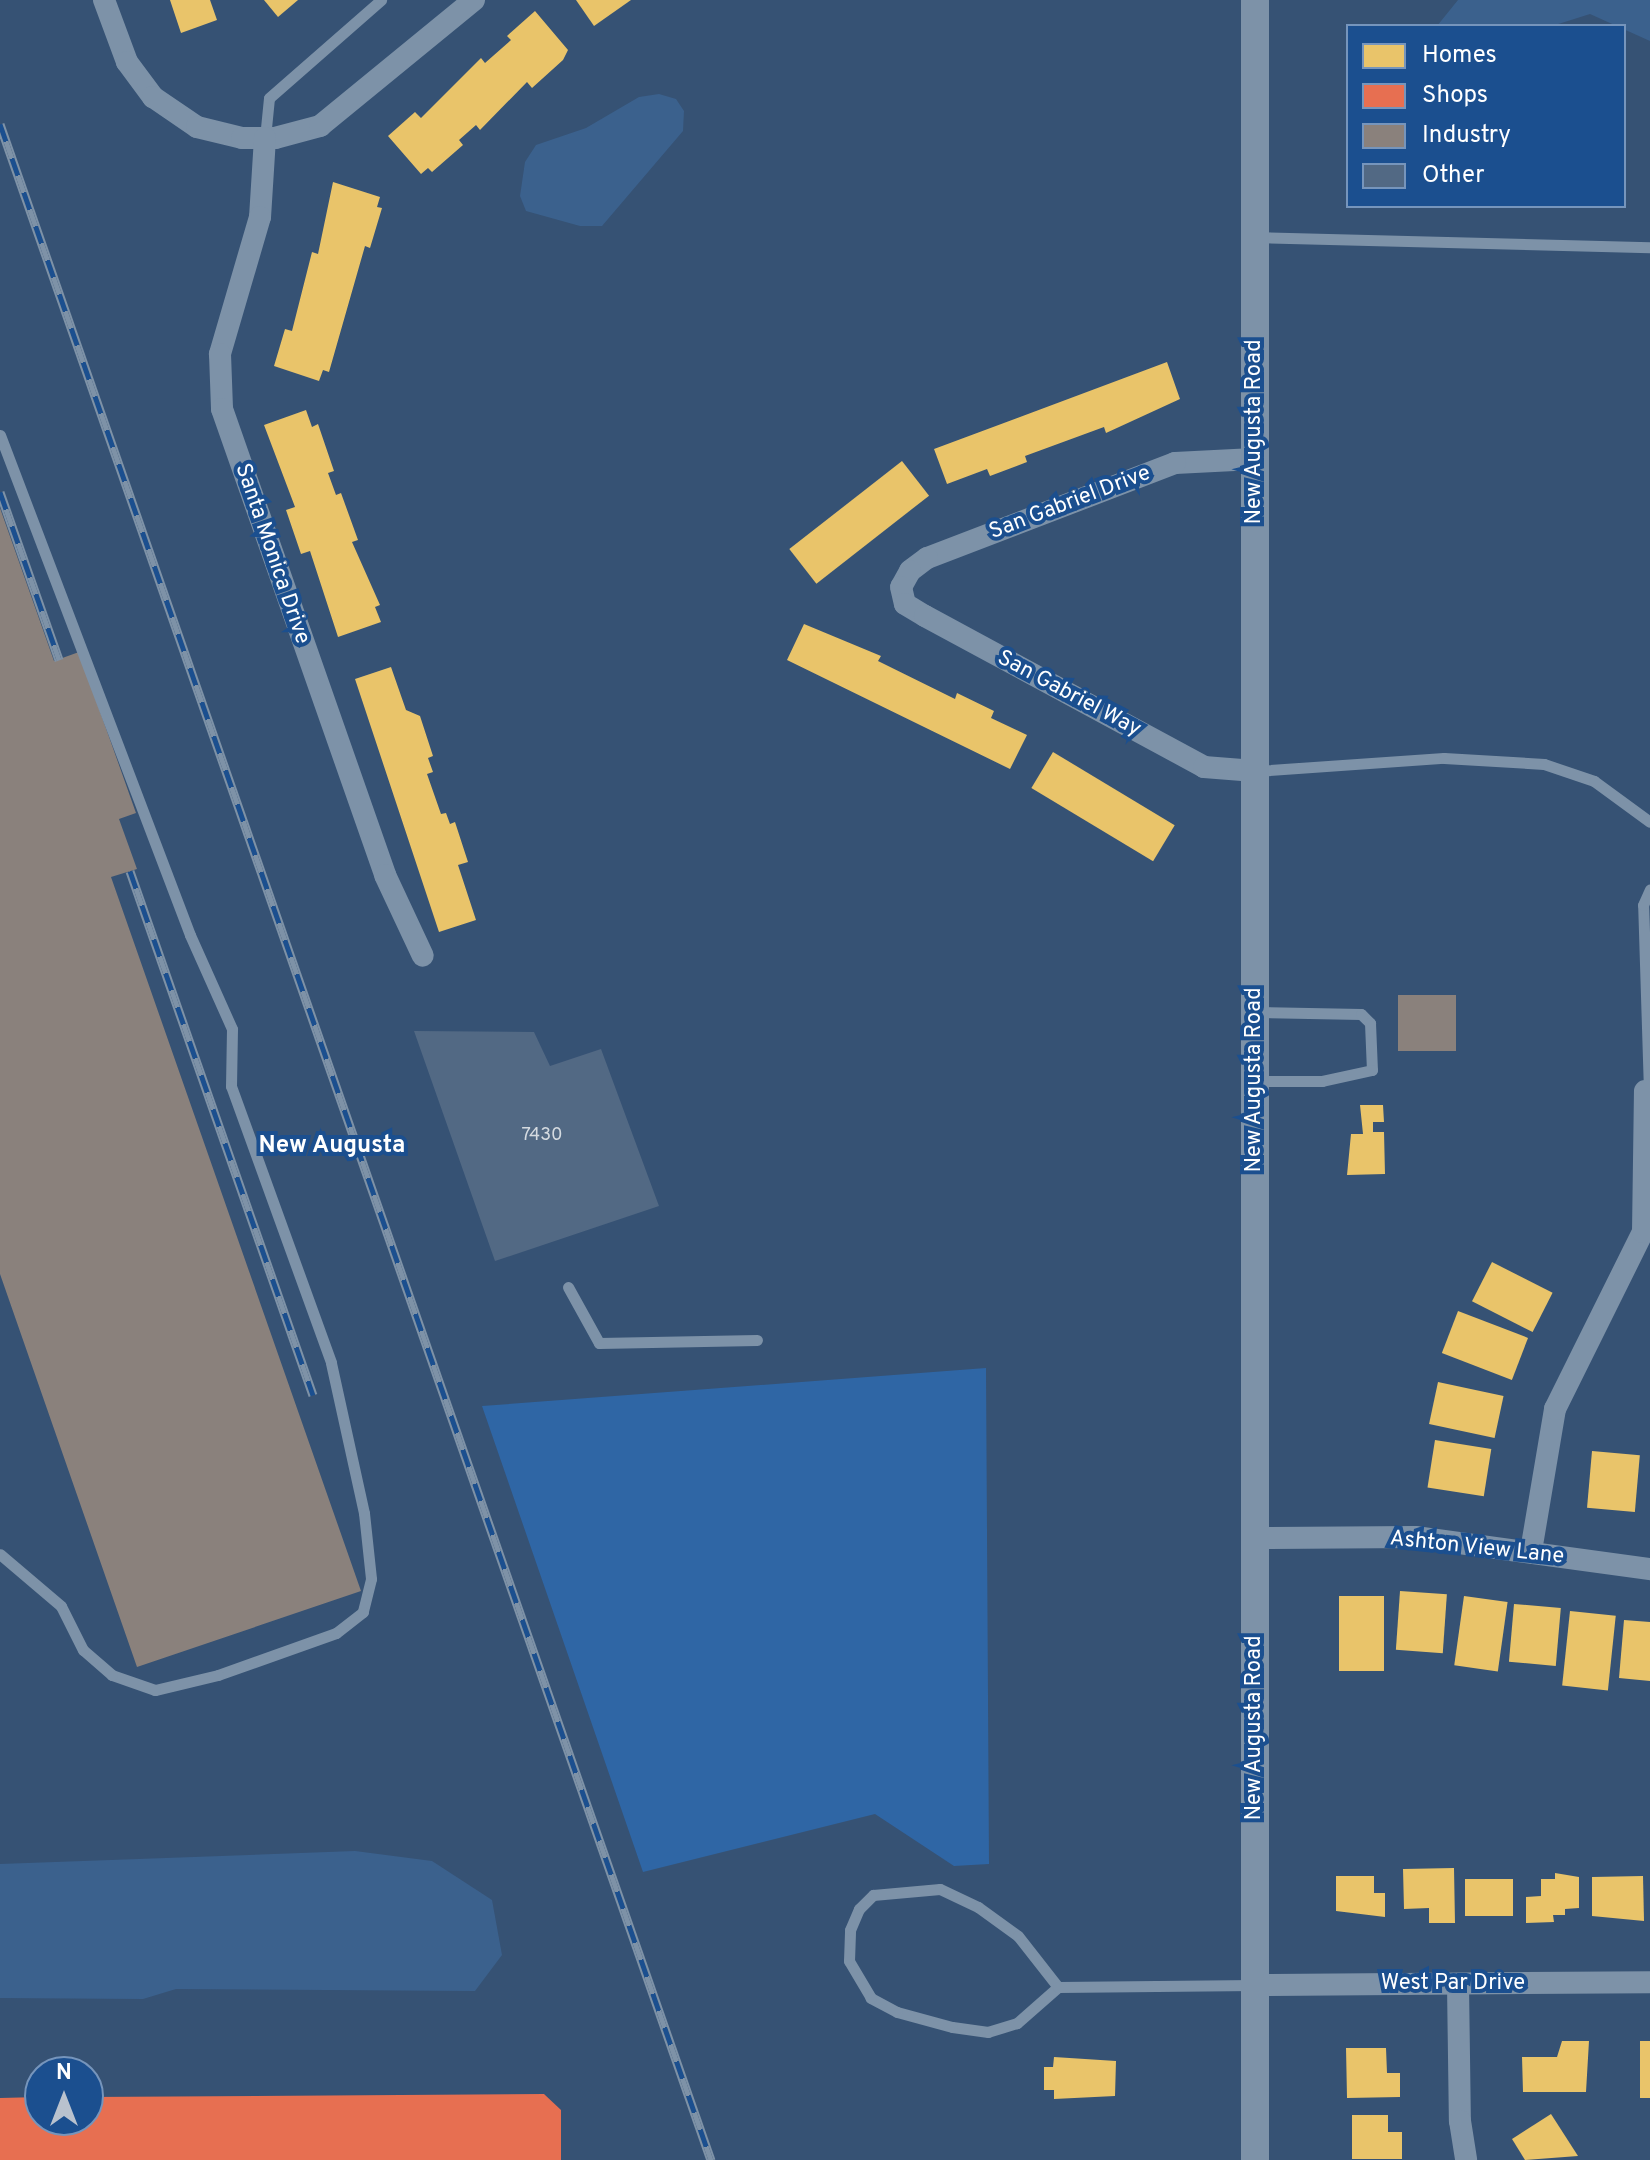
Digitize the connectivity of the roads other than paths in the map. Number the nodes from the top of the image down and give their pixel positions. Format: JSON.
{"nodes":[{"id":1,"x":104,"y":0,"type":"edge"},
{"id":2,"x":381,"y":0,"type":"edge"},
{"id":3,"x":474,"y":0,"type":"edge"},
{"id":4,"x":1255,"y":0,"type":"edge"},
{"id":5,"x":265,"y":138,"type":"junction"},
{"id":6,"x":1255,"y":237,"type":"junction"},
{"id":7,"x":1650,"y":247,"type":"edge"},
{"id":8,"x":0,"y":435,"type":"edge"},
{"id":9,"x":1254,"y":459,"type":"junction"},
{"id":10,"x":901,"y":587,"type":"joint"},
{"id":11,"x":1255,"y":771,"type":"junction"},
{"id":12,"x":1650,"y":822,"type":"edge"},
{"id":13,"x":1650,"y":889,"type":"edge"},
{"id":14,"x":423,"y":956,"type":"dead end"},
{"id":15,"x":1255,"y":1012,"type":"junction"},
{"id":16,"x":1255,"y":1081,"type":"junction"},
{"id":17,"x":1647,"y":1091,"type":"edge"},
{"id":18,"x":568,"y":1287,"type":"dead end"},
{"id":19,"x":757,"y":1340,"type":"dead end"},
{"id":20,"x":1255,"y":1538,"type":"junction"},
{"id":21,"x":1531,"y":1551,"type":"junction"},
{"id":22,"x":0,"y":1554,"type":"edge"},
{"id":23,"x":1650,"y":1569,"type":"edge"},
{"id":24,"x":1650,"y":1982,"type":"edge"},
{"id":25,"x":1255,"y":1985,"type":"junction"},
{"id":26,"x":1458,"y":1985,"type":"junction"},
{"id":27,"x":1058,"y":1987,"type":"junction"},
{"id":28,"x":1255,"y":2160,"type":"edge"},
{"id":29,"x":1466,"y":2160,"type":"edge"}],
"edges":[{"from":1,"to":5,"type":"street"},
{"from":2,"to":5,"type":"lane"},
{"from":3,"to":5,"type":"street"},
{"from":4,"to":6,"type":"street","name":"New Augusta Road"},
{"from":5,"to":14,"type":"street","name":"Santa Monica Drive"},
{"from":6,"to":7,"type":"lane"},
{"from":6,"to":9,"type":"street","name":"New Augusta Road"},
{"from":8,"to":22,"type":"lane"},
{"from":9,"to":10,"type":"street","name":"San Gabriel Drive"},
{"from":9,"to":11,"type":"street","name":"New Augusta Road"},
{"from":10,"to":11,"type":"street","name":"San Gabriel Way"},
{"from":11,"to":12,"type":"lane"},
{"from":11,"to":15,"type":"street","name":"New Augusta Road"},
{"from":13,"to":17,"type":"lane"},
{"from":15,"to":16,"type":"street","name":"New Augusta Road"},
{"from":15,"to":16,"type":"lane"},
{"from":16,"to":20,"type":"street","name":"New Augusta Road"},
{"from":17,"to":21,"type":"street"},
{"from":18,"to":19,"type":"lane"},
{"from":20,"to":21,"type":"street","name":"Ashton View Lane"},
{"from":20,"to":25,"type":"street","name":"New Augusta Road"},
{"from":21,"to":23,"type":"street","name":"Ashton View Lane"},
{"from":24,"to":26,"type":"street","name":"West Par Drive"},
{"from":25,"to":26,"type":"street","name":"West Par Drive"},
{"from":25,"to":27,"type":"lane"},
{"from":25,"to":28,"type":"street","name":"New Augusta Road"},
{"from":26,"to":29,"type":"street"},
{"from":27,"to":27,"type":"lane"}]}
